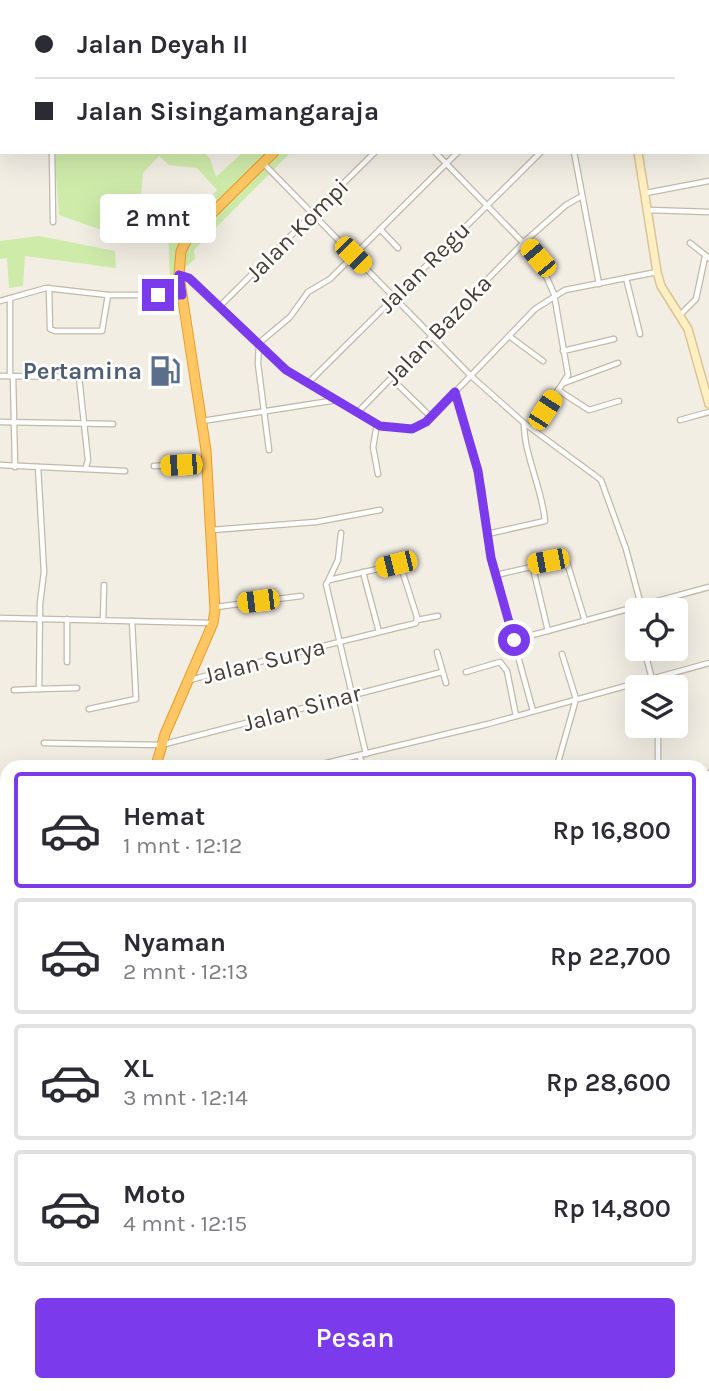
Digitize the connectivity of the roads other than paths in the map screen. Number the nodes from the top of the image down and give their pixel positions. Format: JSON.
{"nodes":[{"id":1,"x":52,"y":154,"type":"edge"},
{"id":2,"x":272,"y":154,"type":"edge"},
{"id":3,"x":373,"y":154,"type":"edge"},
{"id":4,"x":437,"y":154,"type":"edge"},
{"id":5,"x":456,"y":154,"type":"edge"},
{"id":6,"x":539,"y":154,"type":"edge"},
{"id":7,"x":574,"y":154,"type":"edge"},
{"id":8,"x":638,"y":154,"type":"edge"},
{"id":9,"x":263,"y":164,"type":"junction"},
{"id":10,"x":447,"y":164,"type":"junction"},
{"id":11,"x":709,"y":181,"type":"edge"},
{"id":12,"x":646,"y":193,"type":"junction"},
{"id":13,"x":582,"y":196,"type":"junction"},
{"id":14,"x":488,"y":204,"type":"junction"},
{"id":15,"x":649,"y":211,"type":"junction"},
{"id":16,"x":709,"y":212,"type":"edge"},
{"id":17,"x":313,"y":214,"type":"junction"},
{"id":18,"x":53,"y":222,"type":"dead end"},
{"id":19,"x":380,"y":229,"type":"junction"},
{"id":20,"x":524,"y":242,"type":"junction"},
{"id":21,"x":690,"y":243,"type":"dead end"},
{"id":22,"x":398,"y":248,"type":"dead end"},
{"id":23,"x":353,"y":255,"type":"junction"},
{"id":24,"x":707,"y":257,"type":"edge"},
{"id":25,"x":657,"y":272,"type":"junction"},
{"id":26,"x":179,"y":275,"type":"junction"},
{"id":27,"x":626,"y":278,"type":"junction"},
{"id":28,"x":599,"y":284,"type":"junction"},
{"id":29,"x":49,"y":288,"type":"junction"},
{"id":30,"x":554,"y":294,"type":"junction"},
{"id":31,"x":108,"y":295,"type":"junction"},
{"id":32,"x":182,"y":295,"type":"junction"},
{"id":33,"x":395,"y":297,"type":"junction"},
{"id":34,"x":10,"y":299,"type":"junction"},
{"id":35,"x":0,"y":301,"type":"edge"},
{"id":36,"x":219,"y":307,"type":"junction"},
{"id":37,"x":680,"y":315,"type":"junction"},
{"id":38,"x":640,"y":334,"type":"dead end"},
{"id":39,"x":432,"y":336,"type":"junction"},
{"id":40,"x":509,"y":336,"type":"junction"},
{"id":41,"x":614,"y":339,"type":"dead end"},
{"id":42,"x":259,"y":343,"type":"junction"},
{"id":43,"x":563,"y":351,"type":"junction"},
{"id":44,"x":542,"y":361,"type":"dead end"},
{"id":45,"x":618,"y":363,"type":"dead end"},
{"id":46,"x":709,"y":372,"type":"edge"},
{"id":47,"x":0,"y":376,"type":"edge"},
{"id":48,"x":12,"y":376,"type":"junction"},
{"id":49,"x":471,"y":376,"type":"junction"},
{"id":50,"x":703,"y":381,"type":"junction"},
{"id":51,"x":395,"y":382,"type":"dead end"},
{"id":52,"x":308,"y":383,"type":"junction"},
{"id":53,"x":563,"y":383,"type":"junction"},
{"id":54,"x":558,"y":390,"type":"junction"},
{"id":55,"x":455,"y":392,"type":"junction"},
{"id":56,"x":708,"y":399,"type":"edge"},
{"id":57,"x":338,"y":400,"type":"junction"},
{"id":58,"x":619,"y":401,"type":"dead end"},
{"id":59,"x":264,"y":412,"type":"junction"},
{"id":60,"x":358,"y":412,"type":"junction"},
{"id":61,"x":709,"y":412,"type":"edge"},
{"id":62,"x":431,"y":417,"type":"junction"},
{"id":63,"x":202,"y":421,"type":"junction"},
{"id":64,"x":680,"y":421,"type":"dead end"},
{"id":65,"x":0,"y":422,"type":"edge"},
{"id":66,"x":14,"y":423,"type":"junction"},
{"id":67,"x":524,"y":423,"type":"junction"},
{"id":68,"x":83,"y":424,"type":"junction"},
{"id":69,"x":113,"y":424,"type":"dead end"},
{"id":70,"x":377,"y":424,"type":"junction"},
{"id":71,"x":533,"y":429,"type":"junction"},
{"id":72,"x":269,"y":450,"type":"dead end"},
{"id":73,"x":207,"y":463,"type":"junction"},
{"id":74,"x":0,"y":466,"type":"edge"},
{"id":75,"x":154,"y":466,"type":"dead end"},
{"id":76,"x":15,"y":467,"type":"junction"},
{"id":77,"x":38,"y":467,"type":"junction"},
{"id":78,"x":86,"y":467,"type":"junction"},
{"id":79,"x":125,"y":471,"type":"dead end"},
{"id":80,"x":378,"y":474,"type":"dead end"},
{"id":81,"x":380,"y":510,"type":"dead end"},
{"id":82,"x":212,"y":530,"type":"junction"},
{"id":83,"x":341,"y":533,"type":"dead end"},
{"id":84,"x":487,"y":534,"type":"junction"},
{"id":85,"x":532,"y":564,"type":"junction"},
{"id":86,"x":363,"y":572,"type":"junction"},
{"id":87,"x":496,"y":575,"type":"junction"},
{"id":88,"x":329,"y":580,"type":"junction"},
{"id":89,"x":104,"y":585,"type":"dead end"},
{"id":90,"x":709,"y":587,"type":"edge"},
{"id":91,"x":301,"y":596,"type":"dead end"},
{"id":92,"x":639,"y":598,"type":"edge"},
{"id":93,"x":667,"y":598,"type":"edge"},
{"id":94,"x":215,"y":607,"type":"junction"},
{"id":95,"x":625,"y":609,"type":"edge"},
{"id":96,"x":438,"y":616,"type":"dead end"},
{"id":97,"x":0,"y":618,"type":"edge"},
{"id":98,"x":40,"y":619,"type":"junction"},
{"id":99,"x":67,"y":619,"type":"junction"},
{"id":100,"x":103,"y":620,"type":"junction"},
{"id":101,"x":417,"y":620,"type":"junction"},
{"id":102,"x":132,"y":621,"type":"junction"},
{"id":103,"x":584,"y":621,"type":"junction"},
{"id":104,"x":213,"y":623,"type":"junction"},
{"id":105,"x":548,"y":631,"type":"junction"},
{"id":106,"x":379,"y":632,"type":"junction"},
{"id":107,"x":514,"y":640,"type":"junction"},
{"id":108,"x":338,"y":642,"type":"junction"},
{"id":109,"x":437,"y":652,"type":"dead end"},
{"id":110,"x":562,"y":654,"type":"dead end"},
{"id":111,"x":67,"y":662,"type":"dead end"},
{"id":112,"x":709,"y":663,"type":"edge"},
{"id":113,"x":442,"y":671,"type":"junction"},
{"id":114,"x":466,"y":672,"type":"dead end"},
{"id":115,"x":666,"y":675,"type":"edge"},
{"id":116,"x":189,"y":680,"type":"junction"},
{"id":117,"x":446,"y":683,"type":"dead end"},
{"id":118,"x":625,"y":686,"type":"edge"},
{"id":119,"x":77,"y":688,"type":"dead end"},
{"id":120,"x":39,"y":689,"type":"junction"},
{"id":121,"x":15,"y":690,"type":"dead end"},
{"id":122,"x":352,"y":695,"type":"junction"},
{"id":123,"x":576,"y":699,"type":"junction"},
{"id":124,"x":89,"y":709,"type":"dead end"},
{"id":125,"x":533,"y":711,"type":"junction"},
{"id":126,"x":516,"y":716,"type":"junction"},
{"id":127,"x":658,"y":738,"type":"edge"},
{"id":128,"x":44,"y":743,"type":"dead end"},
{"id":129,"x":161,"y":745,"type":"junction"},
{"id":130,"x":366,"y":754,"type":"junction"},
{"id":131,"x":359,"y":756,"type":"junction"},
{"id":132,"x":157,"y":760,"type":"edge"},
{"id":133,"x":341,"y":760,"type":"edge"},
{"id":134,"x":361,"y":760,"type":"edge"},
{"id":135,"x":559,"y":760,"type":"edge"},
{"id":136,"x":658,"y":760,"type":"edge"}],
"edges":[{"from":1,"to":18,"type":"street"},
{"from":2,"to":9,"type":"highway"},
{"from":3,"to":17,"type":"street","name":"Jalan Kompi"},
{"from":4,"to":10,"type":"street"},
{"from":5,"to":10,"type":"street"},
{"from":6,"to":14,"type":"street","name":"Jalan Regu"},
{"from":7,"to":13,"type":"street"},
{"from":8,"to":12,"type":"street"},
{"from":9,"to":17,"type":"street"},
{"from":9,"to":26,"type":"highway"},
{"from":10,"to":14,"type":"street"},
{"from":10,"to":19,"type":"street"},
{"from":11,"to":12,"type":"street"},
{"from":12,"to":15,"type":"street"},
{"from":13,"to":20,"type":"street","name":"Jalan Bazoka"},
{"from":13,"to":28,"type":"street"},
{"from":14,"to":20,"type":"street"},
{"from":14,"to":33,"type":"street","name":"Jalan Regu"},
{"from":15,"to":16,"type":"street"},
{"from":15,"to":25,"type":"street"},
{"from":17,"to":23,"type":"street"},
{"from":17,"to":36,"type":"street","name":"Jalan Kompi"},
{"from":19,"to":22,"type":"street"},
{"from":19,"to":23,"type":"street"},
{"from":20,"to":30,"type":"street"},
{"from":20,"to":39,"type":"street","name":"Jalan Bazoka"},
{"from":21,"to":24,"type":"street"},
{"from":23,"to":33,"type":"street"},
{"from":23,"to":42,"type":"street"},
{"from":24,"to":37,"type":"street"},
{"from":25,"to":27,"type":"street"},
{"from":25,"to":37,"type":"street"},
{"from":26,"to":32,"type":"highway"},
{"from":26,"to":36,"type":"street"},
{"from":27,"to":28,"type":"street"},
{"from":27,"to":38,"type":"street"},
{"from":28,"to":30,"type":"street"},
{"from":29,"to":31,"type":"street"},
{"from":29,"to":31,"type":"street"},
{"from":29,"to":34,"type":"street"},
{"from":30,"to":40,"type":"street"},
{"from":30,"to":43,"type":"street"},
{"from":31,"to":32,"type":"street"},
{"from":32,"to":63,"type":"highway"},
{"from":33,"to":39,"type":"street"},
{"from":33,"to":52,"type":"street","name":"Jalan Regu"},
{"from":34,"to":35,"type":"street"},
{"from":34,"to":48,"type":"street"},
{"from":36,"to":42,"type":"street"},
{"from":37,"to":50,"type":"street"},
{"from":39,"to":49,"type":"street"},
{"from":39,"to":60,"type":"street","name":"Jalan Bazoka"},
{"from":40,"to":44,"type":"street"},
{"from":40,"to":49,"type":"street"},
{"from":41,"to":43,"type":"street"},
{"from":42,"to":52,"type":"street"},
{"from":42,"to":59,"type":"street"},
{"from":43,"to":53,"type":"street"},
{"from":45,"to":53,"type":"street"},
{"from":46,"to":50,"type":"street"},
{"from":47,"to":48,"type":"street"},
{"from":48,"to":66,"type":"street"},
{"from":48,"to":68,"type":"street"},
{"from":49,"to":55,"type":"street"},
{"from":49,"to":67,"type":"street"},
{"from":50,"to":56,"type":"street"},
{"from":51,"to":62,"type":"street"},
{"from":52,"to":57,"type":"street"},
{"from":53,"to":54,"type":"street"},
{"from":54,"to":58,"type":"street"},
{"from":54,"to":71,"type":"street"},
{"from":55,"to":62,"type":"street"},
{"from":55,"to":84,"type":"street"},
{"from":57,"to":59,"type":"street"},
{"from":57,"to":60,"type":"street"},
{"from":59,"to":63,"type":"street"},
{"from":59,"to":72,"type":"street"},
{"from":60,"to":70,"type":"street"},
{"from":61,"to":64,"type":"street"},
{"from":62,"to":70,"type":"street"},
{"from":63,"to":73,"type":"highway"},
{"from":65,"to":66,"type":"street"},
{"from":66,"to":68,"type":"street"},
{"from":66,"to":76,"type":"street"},
{"from":67,"to":71,"type":"street"},
{"from":67,"to":84,"type":"street"},
{"from":68,"to":69,"type":"street"},
{"from":68,"to":78,"type":"street"},
{"from":70,"to":80,"type":"street"},
{"from":71,"to":92,"type":"street"},
{"from":73,"to":75,"type":"street"},
{"from":73,"to":82,"type":"highway"},
{"from":74,"to":76,"type":"street"},
{"from":76,"to":77,"type":"street"},
{"from":77,"to":78,"type":"street"},
{"from":77,"to":98,"type":"street"},
{"from":78,"to":79,"type":"street"},
{"from":81,"to":82,"type":"street"},
{"from":82,"to":94,"type":"highway"},
{"from":83,"to":88,"type":"street"},
{"from":84,"to":87,"type":"street"},
{"from":85,"to":87,"type":"street"},
{"from":85,"to":103,"type":"street"},
{"from":85,"to":105,"type":"street"},
{"from":86,"to":88,"type":"street"},
{"from":86,"to":101,"type":"street"},
{"from":86,"to":106,"type":"street"},
{"from":87,"to":107,"type":"street"},
{"from":88,"to":108,"type":"street","name":"Jalan Surya"},
{"from":89,"to":100,"type":"street"},
{"from":90,"to":93,"type":"street"},
{"from":91,"to":94,"type":"street"},
{"from":94,"to":104,"type":"highway"},
{"from":95,"to":103,"type":"street"},
{"from":96,"to":101,"type":"street","name":"Jalan Surya"},
{"from":97,"to":98,"type":"street"},
{"from":98,"to":99,"type":"street"},
{"from":98,"to":120,"type":"street"},
{"from":99,"to":100,"type":"street"},
{"from":99,"to":111,"type":"street"},
{"from":100,"to":102,"type":"street"},
{"from":101,"to":106,"type":"street","name":"Jalan Surya"},
{"from":102,"to":104,"type":"street"},
{"from":102,"to":124,"type":"street"},
{"from":103,"to":105,"type":"street"},
{"from":104,"to":116,"type":"highway"},
{"from":105,"to":107,"type":"street"},
{"from":106,"to":108,"type":"street","name":"Jalan Surya"},
{"from":107,"to":125,"type":"street"},
{"from":108,"to":116,"type":"street","name":"Jalan Surya"},
{"from":108,"to":122,"type":"street"},
{"from":109,"to":113,"type":"street"},
{"from":110,"to":123,"type":"street"},
{"from":112,"to":115,"type":"street"},
{"from":113,"to":117,"type":"street"},
{"from":113,"to":122,"type":"street","name":"Jalan Sinar"},
{"from":114,"to":126,"type":"street"},
{"from":116,"to":129,"type":"highway"},
{"from":118,"to":123,"type":"street"},
{"from":119,"to":120,"type":"street"},
{"from":120,"to":121,"type":"street"},
{"from":122,"to":129,"type":"street","name":"Jalan Sinar"},
{"from":122,"to":130,"type":"street"},
{"from":123,"to":125,"type":"street"},
{"from":123,"to":135,"type":"street"},
{"from":125,"to":126,"type":"street"},
{"from":126,"to":130,"type":"street"},
{"from":127,"to":136,"type":"street"},
{"from":128,"to":129,"type":"street","name":"Jalan Sinar"},
{"from":129,"to":132,"type":"highway"},
{"from":130,"to":131,"type":"street"},
{"from":131,"to":133,"type":"street"},
{"from":131,"to":134,"type":"street"}]}
